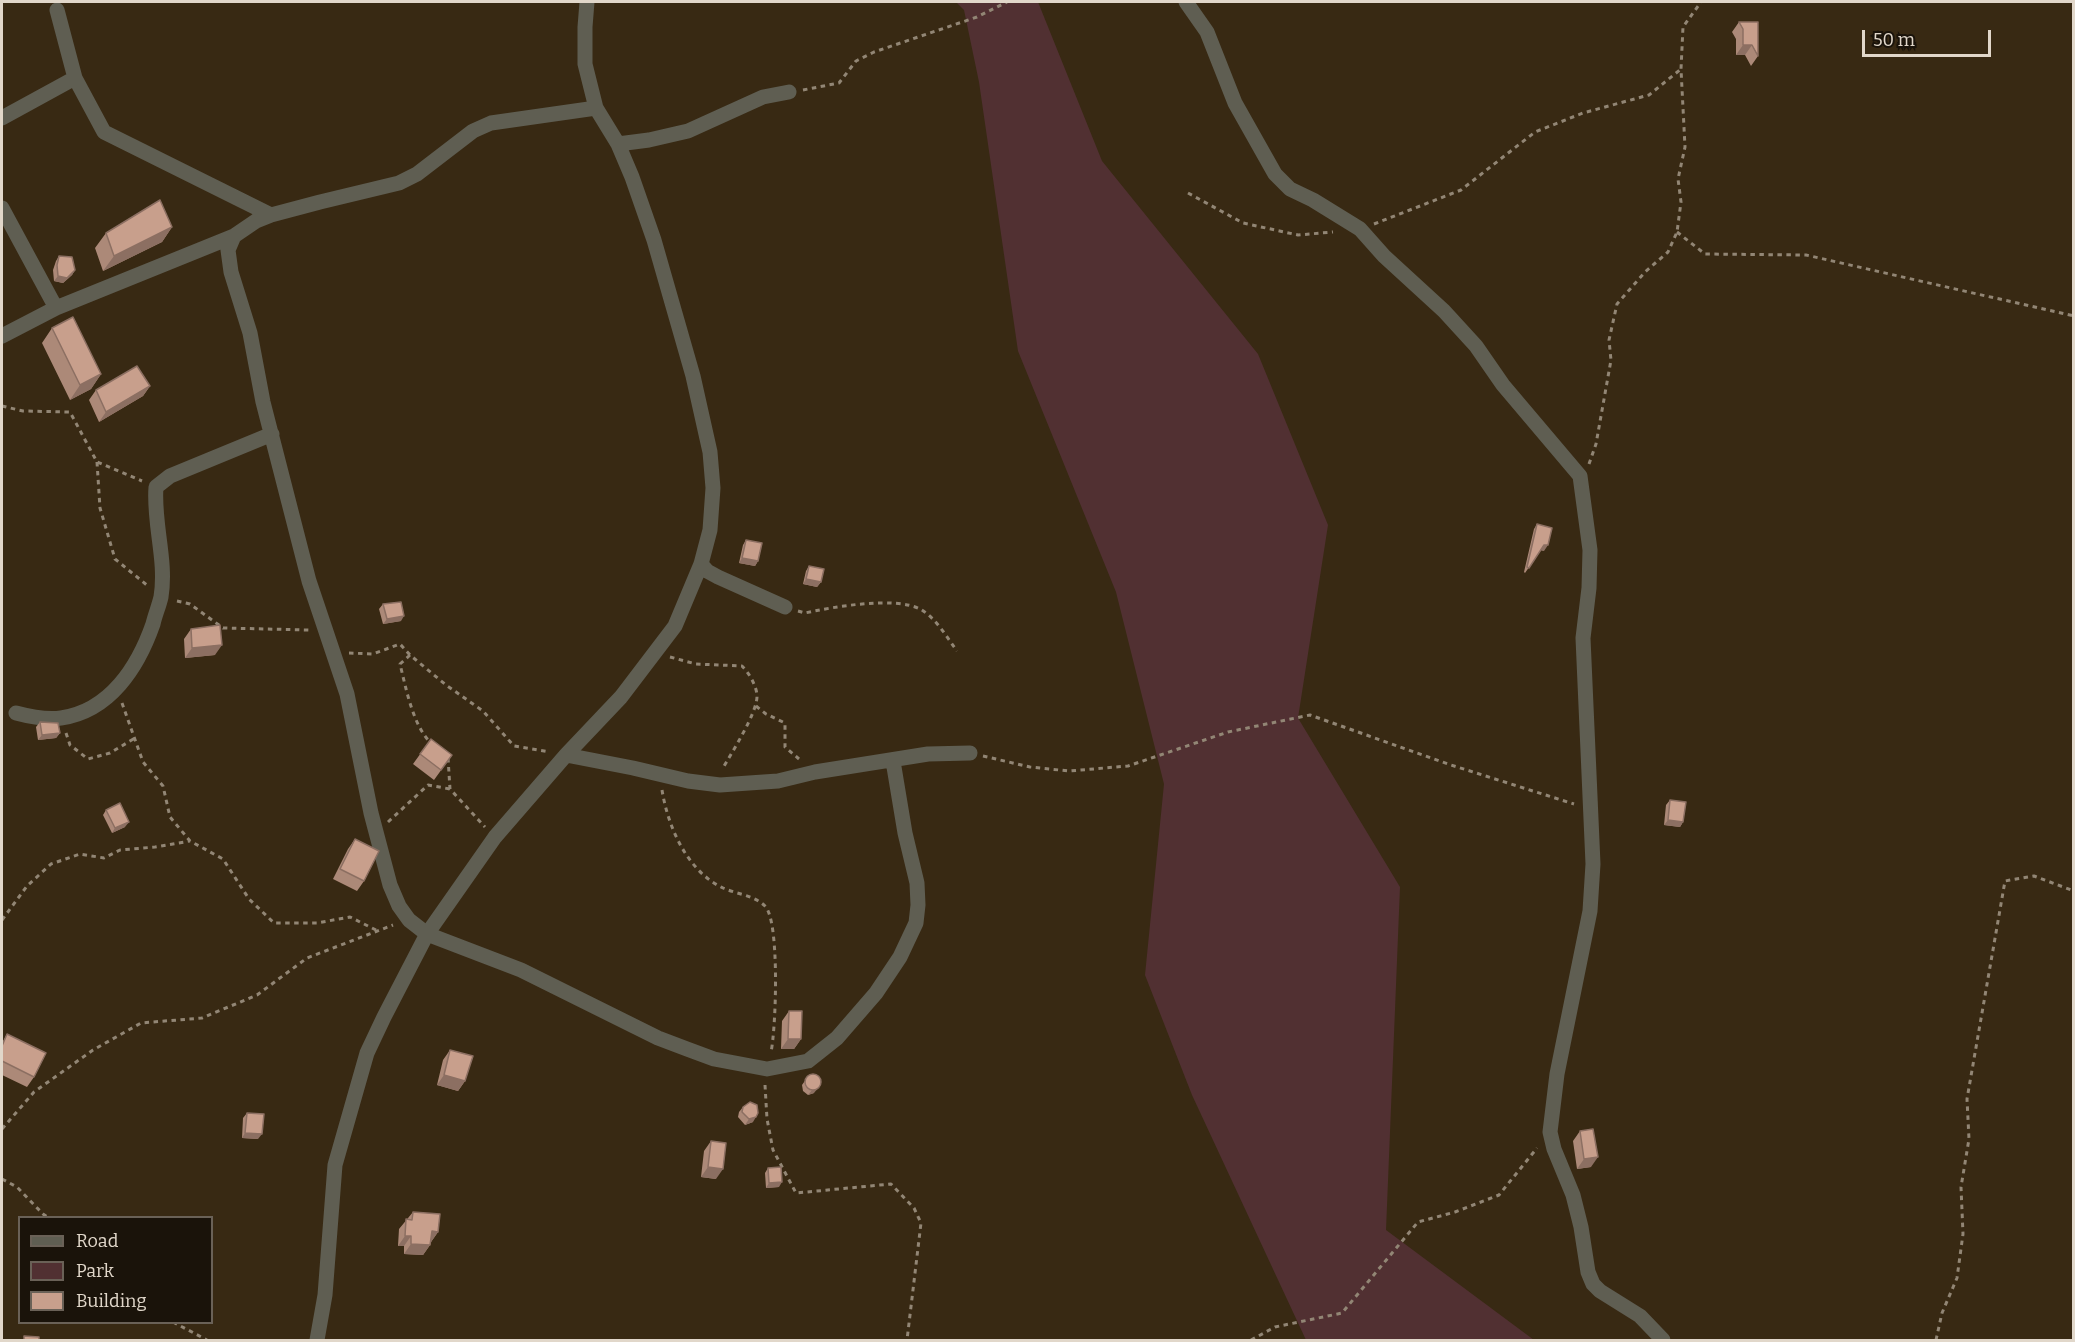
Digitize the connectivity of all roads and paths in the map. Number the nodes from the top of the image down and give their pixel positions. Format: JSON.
{"nodes":[{"id":1,"x":587,"y":2,"type":"edge"},
{"id":2,"x":1007,"y":2,"type":"edge"},
{"id":3,"x":1186,"y":2,"type":"edge"},
{"id":4,"x":1701,"y":2,"type":"edge"},
{"id":5,"x":57,"y":10,"type":"dead end"},
{"id":6,"x":1681,"y":69,"type":"junction"},
{"id":7,"x":75,"y":78,"type":"junction"},
{"id":8,"x":789,"y":92,"type":"joint"},
{"id":9,"x":596,"y":108,"type":"junction"},
{"id":10,"x":2,"y":118,"type":"edge"},
{"id":11,"x":618,"y":144,"type":"junction"},
{"id":12,"x":1188,"y":193,"type":"dead end"},
{"id":13,"x":2,"y":208,"type":"edge"},
{"id":14,"x":271,"y":215,"type":"junction"},
{"id":15,"x":1360,"y":230,"type":"junction"},
{"id":16,"x":1677,"y":232,"type":"junction"},
{"id":17,"x":234,"y":236,"type":"junction"},
{"id":18,"x":56,"y":308,"type":"junction"},
{"id":19,"x":2073,"y":316,"type":"edge"},
{"id":20,"x":2,"y":336,"type":"edge"},
{"id":21,"x":2,"y":406,"type":"edge"},
{"id":22,"x":272,"y":434,"type":"junction"},
{"id":23,"x":97,"y":462,"type":"junction"},
{"id":24,"x":1580,"y":476,"type":"junction"},
{"id":25,"x":156,"y":487,"type":"junction"},
{"id":26,"x":701,"y":564,"type":"junction"},
{"id":27,"x":161,"y":597,"type":"junction"},
{"id":28,"x":785,"y":607,"type":"joint"},
{"id":29,"x":325,"y":630,"type":"junction"},
{"id":30,"x":657,"y":651,"type":"junction"},
{"id":31,"x":957,"y":651,"type":"dead end"},
{"id":32,"x":333,"y":653,"type":"junction"},
{"id":33,"x":410,"y":655,"type":"junction"},
{"id":34,"x":113,"y":693,"type":"junction"},
{"id":35,"x":756,"y":706,"type":"junction"},
{"id":36,"x":16,"y":713,"type":"dead end"},
{"id":37,"x":61,"y":718,"type":"junction"},
{"id":38,"x":135,"y":738,"type":"junction"},
{"id":39,"x":970,"y":753,"type":"joint"},
{"id":40,"x":566,"y":754,"type":"junction"},
{"id":41,"x":893,"y":761,"type":"junction"},
{"id":42,"x":814,"y":772,"type":"junction"},
{"id":43,"x":659,"y":774,"type":"junction"},
{"id":44,"x":720,"y":785,"type":"junction"},
{"id":45,"x":450,"y":789,"type":"junction"},
{"id":46,"x":1591,"y":810,"type":"junction"},
{"id":47,"x":376,"y":834,"type":"junction"},
{"id":48,"x":495,"y":837,"type":"junction"},
{"id":49,"x":190,"y":841,"type":"junction"},
{"id":50,"x":2073,"y":891,"type":"edge"},
{"id":51,"x":2,"y":920,"type":"edge"},
{"id":52,"x":409,"y":920,"type":"junction"},
{"id":53,"x":376,"y":930,"type":"junction"},
{"id":54,"x":427,"y":934,"type":"junction"},
{"id":55,"x":767,"y":1069,"type":"junction"},
{"id":56,"x":2,"y":1129,"type":"edge"},
{"id":57,"x":1550,"y":1132,"type":"junction"},
{"id":58,"x":2,"y":1179,"type":"edge"},
{"id":59,"x":46,"y":1216,"type":"edge"},
{"id":60,"x":175,"y":1324,"type":"edge"},
{"id":61,"x":207,"y":1341,"type":"edge"},
{"id":62,"x":317,"y":1341,"type":"edge"},
{"id":63,"x":907,"y":1341,"type":"edge"},
{"id":64,"x":1251,"y":1341,"type":"edge"},
{"id":65,"x":1663,"y":1341,"type":"edge"},
{"id":66,"x":1936,"y":1341,"type":"edge"}],
"edges":[{"from":1,"to":9,"type":"street"},
{"from":2,"to":8,"type":"path"},
{"from":3,"to":15,"type":"street"},
{"from":4,"to":6,"type":"path"},
{"from":5,"to":7,"type":"street"},
{"from":6,"to":15,"type":"path"},
{"from":6,"to":16,"type":"path"},
{"from":7,"to":10,"type":"street"},
{"from":7,"to":14,"type":"street"},
{"from":8,"to":11,"type":"street"},
{"from":9,"to":11,"type":"street"},
{"from":9,"to":14,"type":"street"},
{"from":11,"to":26,"type":"street"},
{"from":12,"to":15,"type":"path"},
{"from":13,"to":18,"type":"street"},
{"from":14,"to":17,"type":"street"},
{"from":15,"to":24,"type":"street"},
{"from":16,"to":19,"type":"path"},
{"from":16,"to":24,"type":"path"},
{"from":17,"to":18,"type":"street"},
{"from":17,"to":22,"type":"street"},
{"from":18,"to":20,"type":"street"},
{"from":21,"to":23,"type":"path"},
{"from":22,"to":25,"type":"street"},
{"from":22,"to":29,"type":"street"},
{"from":23,"to":25,"type":"path"},
{"from":23,"to":27,"type":"path"},
{"from":24,"to":46,"type":"street"},
{"from":25,"to":27,"type":"street"},
{"from":26,"to":28,"type":"street"},
{"from":26,"to":30,"type":"street"},
{"from":27,"to":29,"type":"path"},
{"from":27,"to":34,"type":"street"},
{"from":28,"to":31,"type":"path"},
{"from":29,"to":32,"type":"street"},
{"from":30,"to":35,"type":"path"},
{"from":30,"to":40,"type":"street"},
{"from":32,"to":33,"type":"path"},
{"from":32,"to":47,"type":"street"},
{"from":33,"to":40,"type":"path"},
{"from":33,"to":45,"type":"path"},
{"from":34,"to":37,"type":"street"},
{"from":34,"to":38,"type":"path"},
{"from":35,"to":42,"type":"path"},
{"from":35,"to":44,"type":"path"},
{"from":36,"to":37,"type":"street"},
{"from":37,"to":38,"type":"path"},
{"from":38,"to":49,"type":"path"},
{"from":39,"to":41,"type":"street"},
{"from":39,"to":46,"type":"path"},
{"from":40,"to":43,"type":"street"},
{"from":40,"to":48,"type":"street"},
{"from":41,"to":42,"type":"street"},
{"from":41,"to":55,"type":"street"},
{"from":42,"to":44,"type":"street"},
{"from":43,"to":44,"type":"street"},
{"from":43,"to":55,"type":"path"},
{"from":45,"to":47,"type":"path"},
{"from":45,"to":48,"type":"path"},
{"from":46,"to":57,"type":"street"},
{"from":47,"to":52,"type":"street"},
{"from":48,"to":54,"type":"street"},
{"from":49,"to":51,"type":"path"},
{"from":49,"to":53,"type":"path"},
{"from":50,"to":66,"type":"path"},
{"from":52,"to":53,"type":"path"},
{"from":52,"to":54,"type":"street"},
{"from":53,"to":56,"type":"path"},
{"from":54,"to":55,"type":"street"},
{"from":54,"to":62,"type":"street"},
{"from":55,"to":63,"type":"path"},
{"from":57,"to":64,"type":"path"},
{"from":57,"to":65,"type":"street"},
{"from":58,"to":59,"type":"path"},
{"from":60,"to":61,"type":"path"}]}
